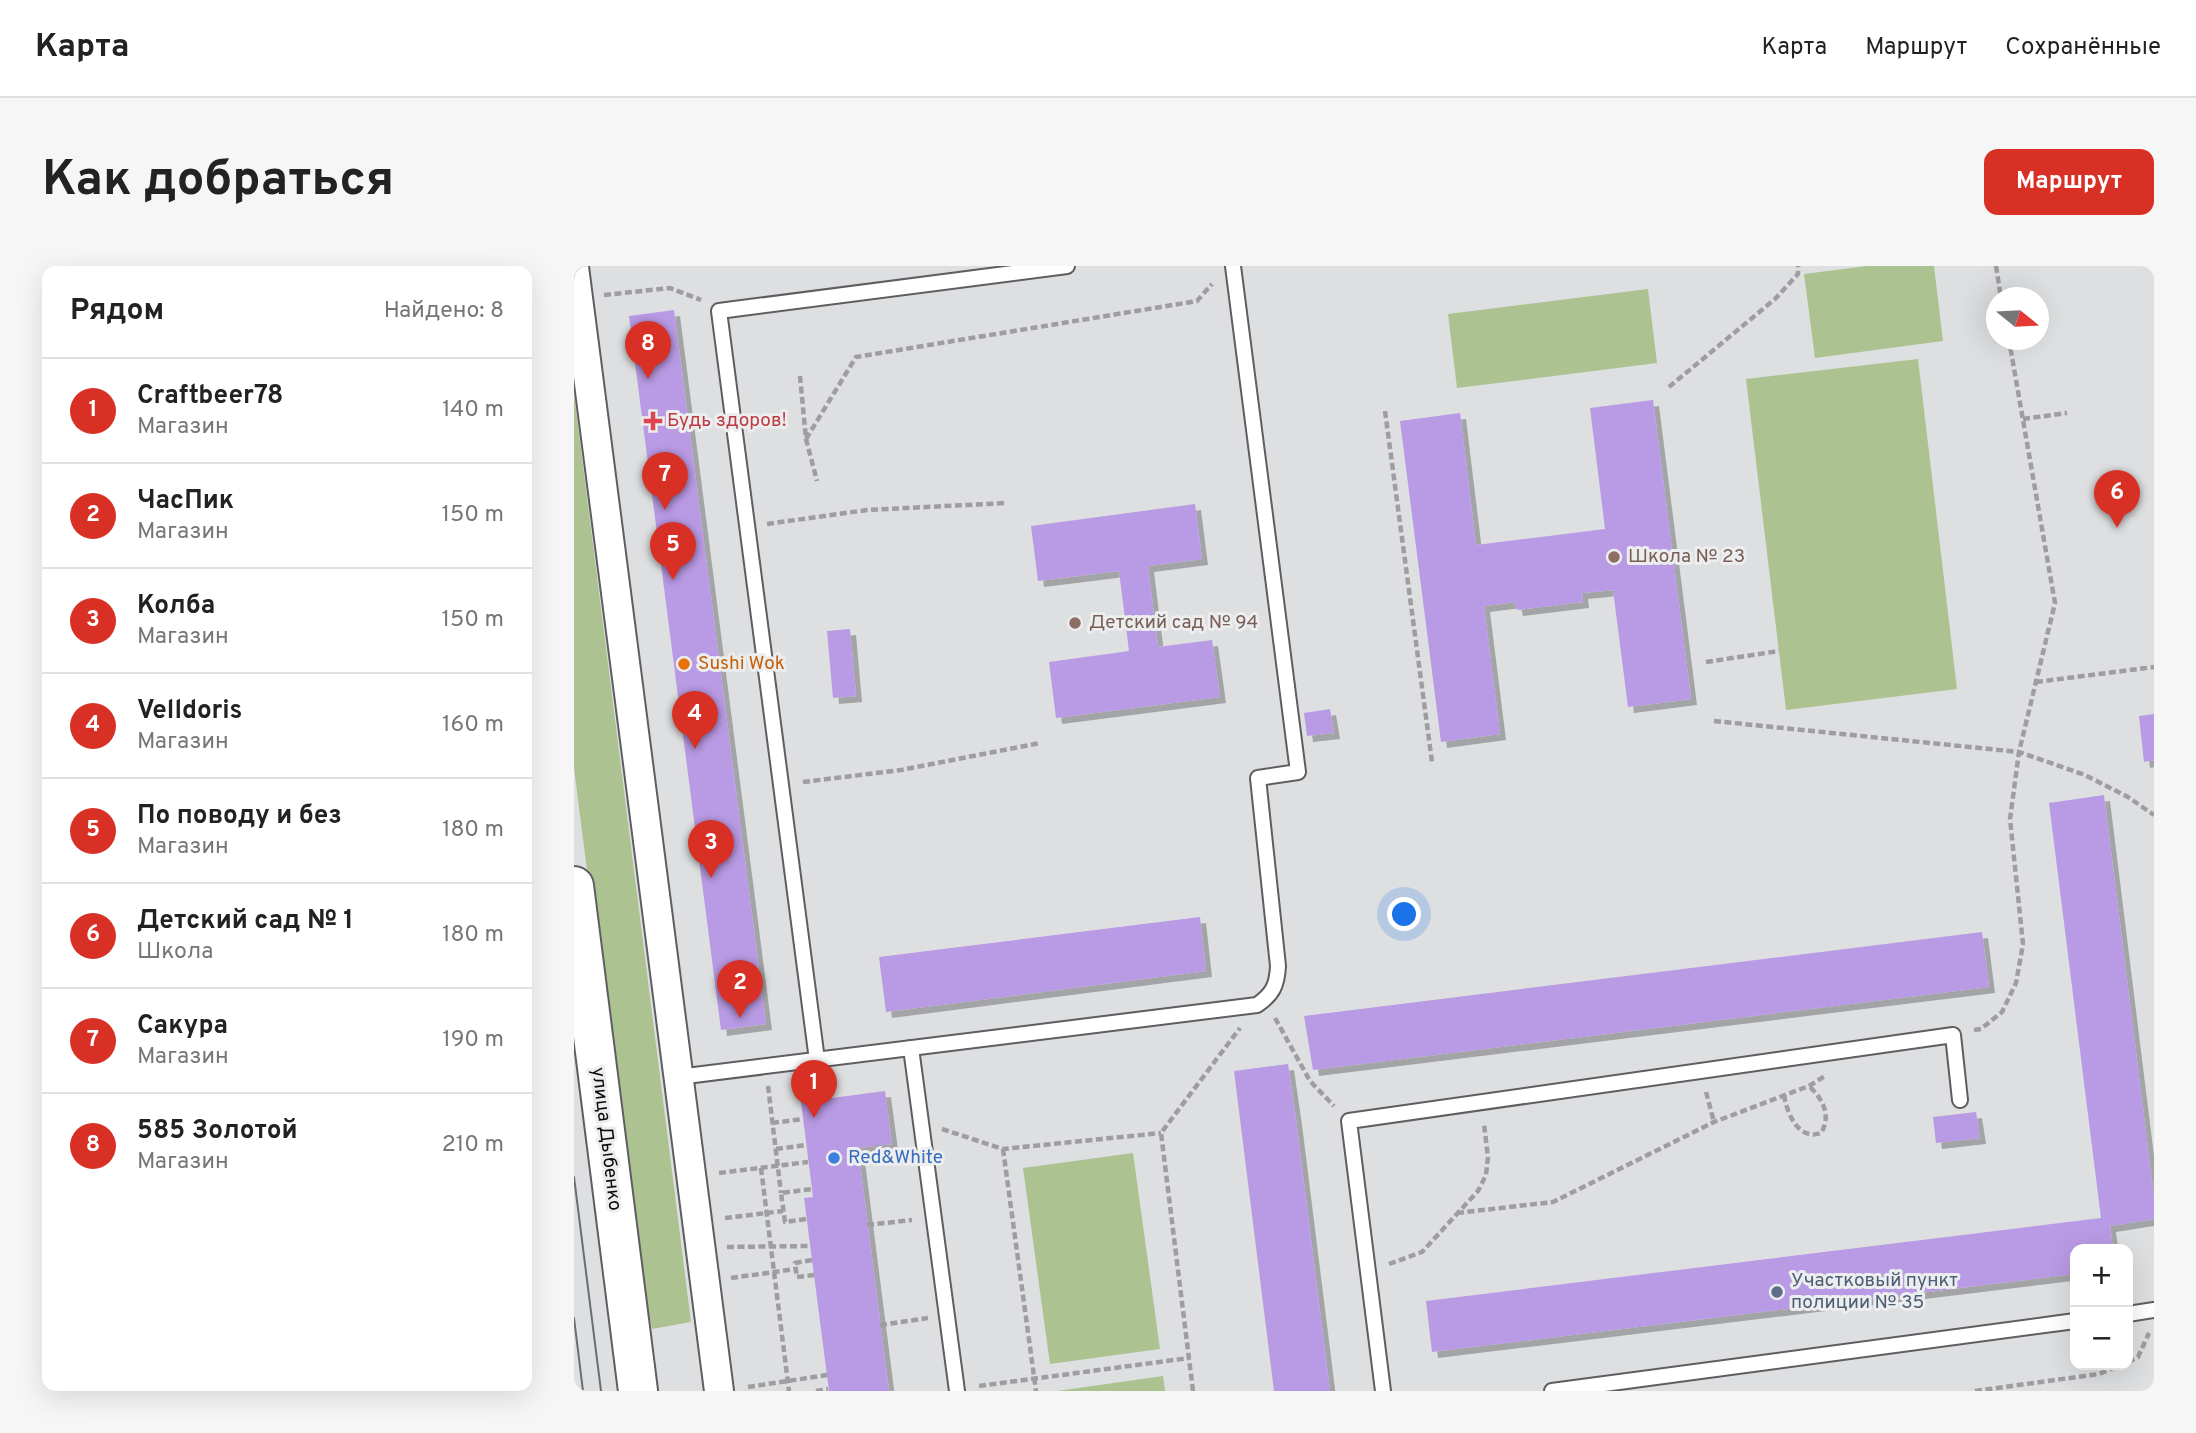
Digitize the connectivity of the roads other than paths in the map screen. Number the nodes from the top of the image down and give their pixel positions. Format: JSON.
{"nodes":[{"id":1,"x":1067,"y":266,"type":"edge"},
{"id":2,"x":574,"y":267,"type":"edge"},
{"id":3,"x":1226,"y":270,"type":"edge"},
{"id":4,"x":574,"y":886,"type":"edge"},
{"id":5,"x":911,"y":1048,"type":"junction"},
{"id":6,"x":817,"y":1060,"type":"junction"},
{"id":7,"x":678,"y":1077,"type":"junction"},
{"id":8,"x":1960,"y":1100,"type":"dead end"},
{"id":9,"x":2154,"y":1310,"type":"edge"},
{"id":10,"x":2133,"y":1313,"type":"edge"},
{"id":11,"x":2070,"y":1322,"type":"edge"},
{"id":12,"x":729,"y":1390,"type":"edge"},
{"id":13,"x":956,"y":1390,"type":"edge"},
{"id":14,"x":638,"y":1391,"type":"edge"},
{"id":15,"x":1383,"y":1391,"type":"edge"},
{"id":16,"x":1552,"y":1391,"type":"edge"}],
"edges":[{"from":1,"to":6,"type":"lane"},
{"from":2,"to":7,"type":"street"},
{"from":3,"to":5,"type":"lane"},
{"from":4,"to":14,"type":"main road","name":"улица Дыбенко"},
{"from":5,"to":6,"type":"lane"},
{"from":5,"to":13,"type":"lane"},
{"from":6,"to":7,"type":"lane"},
{"from":7,"to":12,"type":"street"},
{"from":8,"to":15,"type":"lane"},
{"from":9,"to":10,"type":"lane"},
{"from":11,"to":16,"type":"lane"}]}
